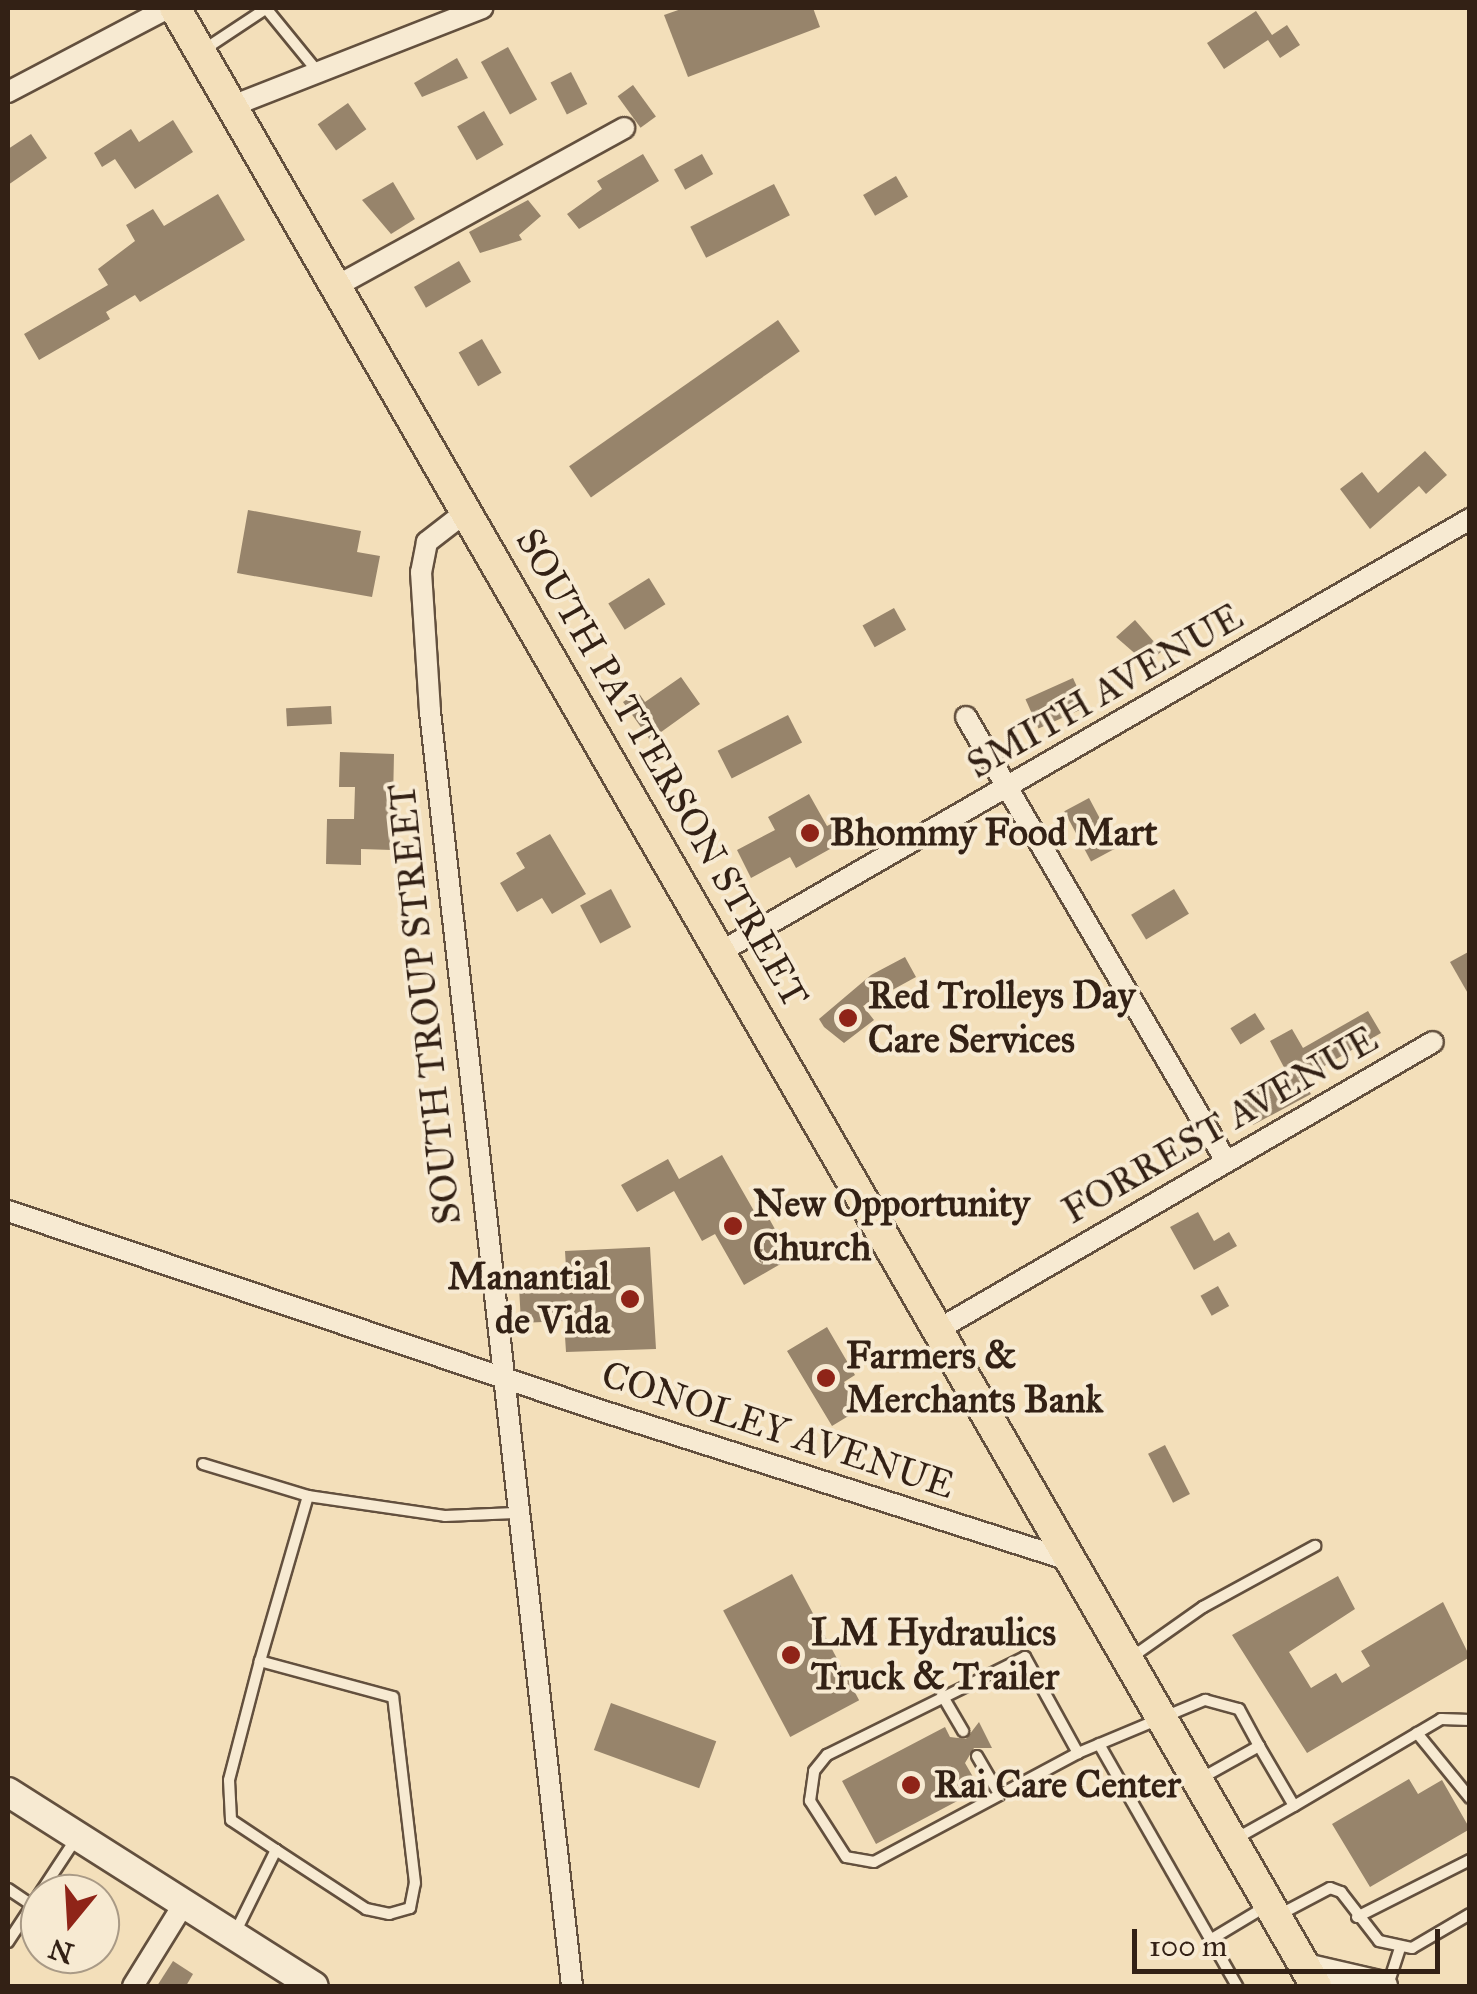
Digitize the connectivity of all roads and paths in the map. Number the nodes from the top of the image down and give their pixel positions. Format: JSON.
{"nodes":[{"id":1,"x":171,"y":8,"type":"edge"},
{"id":2,"x":482,"y":8,"type":"edge"},
{"id":3,"x":268,"y":10,"type":"edge"},
{"id":4,"x":200,"y":52,"type":"junction"},
{"id":5,"x":318,"y":72,"type":"junction"},
{"id":6,"x":8,"y":92,"type":"edge"},
{"id":7,"x":232,"y":106,"type":"junction"},
{"id":8,"x":624,"y":128,"type":"dead end"},
{"id":9,"x":335,"y":287,"type":"junction"},
{"id":10,"x":467,"y":511,"type":"junction"},
{"id":11,"x":1470,"y":519,"type":"edge"},
{"id":12,"x":966,"y":717,"type":"dead end"},
{"id":13,"x":1010,"y":786,"type":"junction"},
{"id":14,"x":722,"y":950,"type":"junction"},
{"id":15,"x":1433,"y":1042,"type":"dead end"},
{"id":16,"x":1226,"y":1162,"type":"junction"},
{"id":17,"x":8,"y":1210,"type":"edge"},
{"id":18,"x":939,"y":1329,"type":"junction"},
{"id":19,"x":500,"y":1376,"type":"junction"},
{"id":20,"x":203,"y":1464,"type":"dead end"},
{"id":21,"x":308,"y":1496,"type":"junction"},
{"id":22,"x":515,"y":1513,"type":"junction"},
{"id":23,"x":1315,"y":1546,"type":"dead end"},
{"id":24,"x":1073,"y":1560,"type":"junction"},
{"id":25,"x":1129,"y":1658,"type":"junction"},
{"id":26,"x":260,"y":1661,"type":"junction"},
{"id":27,"x":942,"y":1696,"type":"junction"},
{"id":28,"x":1165,"y":1720,"type":"junction"},
{"id":29,"x":1470,"y":1720,"type":"edge"},
{"id":30,"x":963,"y":1731,"type":"dead end"},
{"id":31,"x":1417,"y":1733,"type":"junction"},
{"id":32,"x":1099,"y":1744,"type":"junction"},
{"id":33,"x":1260,"y":1746,"type":"junction"},
{"id":34,"x":1078,"y":1753,"type":"junction"},
{"id":35,"x":977,"y":1756,"type":"dead end"},
{"id":36,"x":1199,"y":1780,"type":"junction"},
{"id":37,"x":8,"y":1792,"type":"edge"},
{"id":38,"x":998,"y":1794,"type":"junction"},
{"id":39,"x":1470,"y":1798,"type":"edge"},
{"id":40,"x":1294,"y":1806,"type":"junction"},
{"id":41,"x":77,"y":1836,"type":"junction"},
{"id":42,"x":1234,"y":1840,"type":"junction"},
{"id":43,"x":276,"y":1850,"type":"junction"},
{"id":44,"x":1470,"y":1860,"type":"edge"},
{"id":45,"x":52,"y":1874,"type":"edge"},
{"id":46,"x":184,"y":1904,"type":"junction"},
{"id":47,"x":1273,"y":1910,"type":"junction"},
{"id":48,"x":1470,"y":1914,"type":"edge"},
{"id":49,"x":1357,"y":1917,"type":"junction"},
{"id":50,"x":233,"y":1936,"type":"junction"},
{"id":51,"x":1210,"y":1940,"type":"junction"},
{"id":52,"x":1400,"y":1948,"type":"junction"},
{"id":53,"x":1310,"y":1977,"type":"edge"},
{"id":54,"x":133,"y":1986,"type":"edge"},
{"id":55,"x":314,"y":1986,"type":"edge"},
{"id":56,"x":572,"y":1986,"type":"edge"},
{"id":57,"x":1237,"y":1986,"type":"edge"},
{"id":58,"x":1385,"y":1986,"type":"edge"}],
"edges":[{"from":1,"to":4,"type":"main road","name":"SOUTH PATTERSON STREET"},
{"from":1,"to":6,"type":"street"},
{"from":2,"to":5,"type":"street"},
{"from":3,"to":4,"type":"lane"},
{"from":3,"to":5,"type":"lane"},
{"from":4,"to":7,"type":"main road","name":"SOUTH PATTERSON STREET"},
{"from":5,"to":7,"type":"street"},
{"from":7,"to":9,"type":"main road","name":"SOUTH PATTERSON STREET"},
{"from":8,"to":9,"type":"street"},
{"from":9,"to":10,"type":"main road","name":"SOUTH PATTERSON STREET"},
{"from":10,"to":14,"type":"main road","name":"SOUTH PATTERSON STREET"},
{"from":10,"to":19,"type":"street","name":"SOUTH TROUP STREET"},
{"from":11,"to":13,"type":"street","name":"SMITH AVENUE"},
{"from":12,"to":13,"type":"street"},
{"from":13,"to":14,"type":"street","name":"SMITH AVENUE"},
{"from":13,"to":16,"type":"street"},
{"from":14,"to":18,"type":"main road","name":"SOUTH PATTERSON STREET"},
{"from":15,"to":16,"type":"street","name":"FORREST AVENUE"},
{"from":16,"to":18,"type":"street","name":"FORREST AVENUE"},
{"from":17,"to":19,"type":"street","name":"CONOLEY AVENUE"},
{"from":18,"to":24,"type":"main road","name":"SOUTH PATTERSON STREET"},
{"from":19,"to":22,"type":"street","name":"SOUTH TROUP STREET"},
{"from":19,"to":24,"type":"street","name":"CONOLEY AVENUE"},
{"from":20,"to":21,"type":"lane"},
{"from":21,"to":22,"type":"lane"},
{"from":21,"to":26,"type":"lane"},
{"from":22,"to":56,"type":"street","name":"SOUTH TROUP STREET"},
{"from":23,"to":25,"type":"lane"},
{"from":24,"to":25,"type":"main road","name":"SOUTH PATTERSON STREET"},
{"from":25,"to":28,"type":"main road","name":"SOUTH PATTERSON STREET"},
{"from":26,"to":43,"type":"lane"},
{"from":26,"to":43,"type":"lane"},
{"from":27,"to":30,"type":"lane"},
{"from":27,"to":34,"type":"lane"},
{"from":27,"to":38,"type":"lane"},
{"from":28,"to":32,"type":"lane"},
{"from":28,"to":33,"type":"lane"},
{"from":28,"to":36,"type":"main road","name":"SOUTH PATTERSON STREET"},
{"from":29,"to":31,"type":"lane"},
{"from":31,"to":39,"type":"lane"},
{"from":31,"to":40,"type":"lane"},
{"from":32,"to":34,"type":"lane"},
{"from":32,"to":51,"type":"lane"},
{"from":33,"to":36,"type":"lane"},
{"from":33,"to":40,"type":"lane"},
{"from":34,"to":38,"type":"lane"},
{"from":35,"to":38,"type":"lane"},
{"from":36,"to":42,"type":"main road","name":"SOUTH PATTERSON STREET"},
{"from":37,"to":41,"type":"main road"},
{"from":40,"to":42,"type":"lane"},
{"from":41,"to":45,"type":"lane"},
{"from":41,"to":46,"type":"main road"},
{"from":42,"to":47,"type":"main road","name":"SOUTH PATTERSON STREET"},
{"from":43,"to":50,"type":"lane"},
{"from":44,"to":49,"type":"lane"},
{"from":46,"to":50,"type":"main road"},
{"from":46,"to":54,"type":"street"},
{"from":47,"to":49,"type":"lane"},
{"from":47,"to":51,"type":"lane"},
{"from":47,"to":53,"type":"main road","name":"SOUTH PATTERSON STREET"},
{"from":48,"to":52,"type":"lane"},
{"from":49,"to":52,"type":"lane"},
{"from":50,"to":55,"type":"main road"},
{"from":51,"to":57,"type":"lane"},
{"from":52,"to":58,"type":"lane"},
{"from":53,"to":58,"type":"main road"}]}
